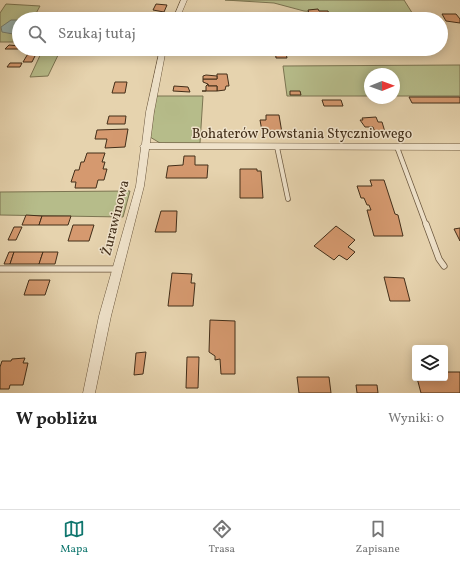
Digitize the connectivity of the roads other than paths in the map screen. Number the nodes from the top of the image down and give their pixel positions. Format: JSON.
{"nodes":[{"id":1,"x":184,"y":0,"type":"edge"},
{"id":2,"x":179,"y":12,"type":"edge"},
{"id":3,"x":162,"y":56,"type":"edge"},
{"id":4,"x":144,"y":146,"type":"junction"},
{"id":5,"x":277,"y":147,"type":"junction"},
{"id":6,"x":397,"y":147,"type":"junction"},
{"id":7,"x":460,"y":147,"type":"edge"},
{"id":8,"x":288,"y":199,"type":"dead end"},
{"id":9,"x":444,"y":266,"type":"dead end"},
{"id":10,"x":0,"y":269,"type":"edge"},
{"id":11,"x":118,"y":269,"type":"junction"},
{"id":12,"x":89,"y":393,"type":"edge"}],
"edges":[{"from":1,"to":2,"type":"street"},
{"from":3,"to":4,"type":"street","name":"Żurawinowa"},
{"from":4,"to":5,"type":"street","name":"Bohaterów Powstania Styczniowego"},
{"from":4,"to":11,"type":"street","name":"Żurawinowa"},
{"from":5,"to":6,"type":"street","name":"Bohaterów Powstania Styczniowego"},
{"from":5,"to":8,"type":"lane"},
{"from":6,"to":7,"type":"street","name":"Bohaterów Powstania Styczniowego"},
{"from":6,"to":9,"type":"lane"},
{"from":10,"to":11,"type":"lane"},
{"from":11,"to":12,"type":"street","name":"Żurawinowa"}]}
